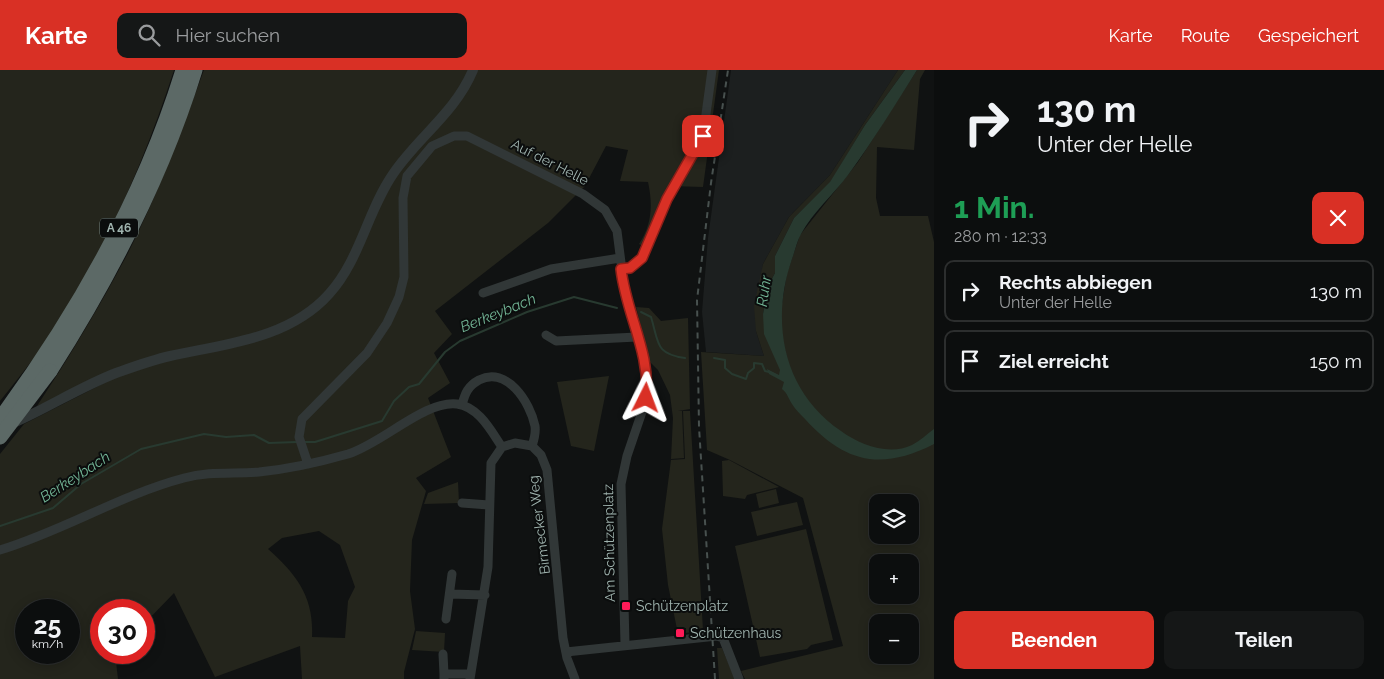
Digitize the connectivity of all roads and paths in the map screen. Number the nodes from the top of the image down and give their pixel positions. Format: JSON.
{"nodes":[{"id":1,"x":182,"y":70,"type":"edge"},
{"id":2,"x":194,"y":70,"type":"edge"},
{"id":3,"x":472,"y":70,"type":"edge"},
{"id":4,"x":712,"y":70,"type":"edge"},
{"id":5,"x":426,"y":137,"type":"junction"},
{"id":6,"x":432,"y":146,"type":"junction"},
{"id":7,"x":620,"y":258,"type":"junction"},
{"id":8,"x":621,"y":269,"type":"junction"},
{"id":9,"x":483,"y":293,"type":"dead end"},
{"id":10,"x":546,"y":335,"type":"dead end"},
{"id":11,"x":637,"y":337,"type":"junction"},
{"id":12,"x":462,"y":405,"type":"junction"},
{"id":13,"x":0,"y":419,"type":"edge"},
{"id":14,"x":0,"y":428,"type":"edge"},
{"id":15,"x":0,"y":437,"type":"edge"},
{"id":16,"x":532,"y":446,"type":"junction"},
{"id":17,"x":502,"y":447,"type":"junction"},
{"id":18,"x":308,"y":464,"type":"junction"},
{"id":19,"x":462,"y":504,"type":"dead end"},
{"id":20,"x":488,"y":505,"type":"junction"},
{"id":21,"x":0,"y":550,"type":"edge"},
{"id":22,"x":452,"y":574,"type":"dead end"},
{"id":23,"x":450,"y":594,"type":"junction"},
{"id":24,"x":485,"y":595,"type":"junction"},
{"id":25,"x":446,"y":619,"type":"dead end"},
{"id":26,"x":625,"y":644,"type":"junction"},
{"id":27,"x":566,"y":652,"type":"junction"},
{"id":28,"x":444,"y":654,"type":"dead end"},
{"id":29,"x":444,"y":676,"type":"edge"},
{"id":30,"x":470,"y":676,"type":"edge"},
{"id":31,"x":575,"y":679,"type":"edge"},
{"id":32,"x":739,"y":679,"type":"edge"}],
"edges":[{"from":1,"to":13,"type":"highway","number":"A 46"},
{"from":2,"to":15,"type":"highway","number":"A 46","bridge":true},
{"from":3,"to":5,"type":"street"},
{"from":4,"to":8,"type":"street"},
{"from":5,"to":6,"type":"street"},
{"from":5,"to":14,"type":"street"},
{"from":6,"to":7,"type":"street","name":"Auf der Helle"},
{"from":6,"to":18,"type":"street"},
{"from":7,"to":8,"type":"street","name":"Auf der Helle"},
{"from":7,"to":9,"type":"street"},
{"from":8,"to":11,"type":"street","name":"Am Schützenplatz"},
{"from":10,"to":11,"type":"street"},
{"from":11,"to":26,"type":"street","name":"Am Schützenplatz"},
{"from":12,"to":16,"type":"street"},
{"from":12,"to":17,"type":"street"},
{"from":12,"to":18,"type":"street"},
{"from":16,"to":17,"type":"street"},
{"from":16,"to":27,"type":"street","name":"Birmecker Weg"},
{"from":17,"to":20,"type":"street"},
{"from":18,"to":21,"type":"street"},
{"from":19,"to":20,"type":"street"},
{"from":20,"to":24,"type":"street"},
{"from":22,"to":23,"type":"street"},
{"from":23,"to":24,"type":"street"},
{"from":23,"to":25,"type":"street"},
{"from":24,"to":30,"type":"street"},
{"from":26,"to":27,"type":"street"},
{"from":26,"to":32,"type":"street"},
{"from":27,"to":31,"type":"street","name":"Birmecker Weg"},
{"from":28,"to":29,"type":"street"},
{"from":29,"to":30,"type":"street"}]}
